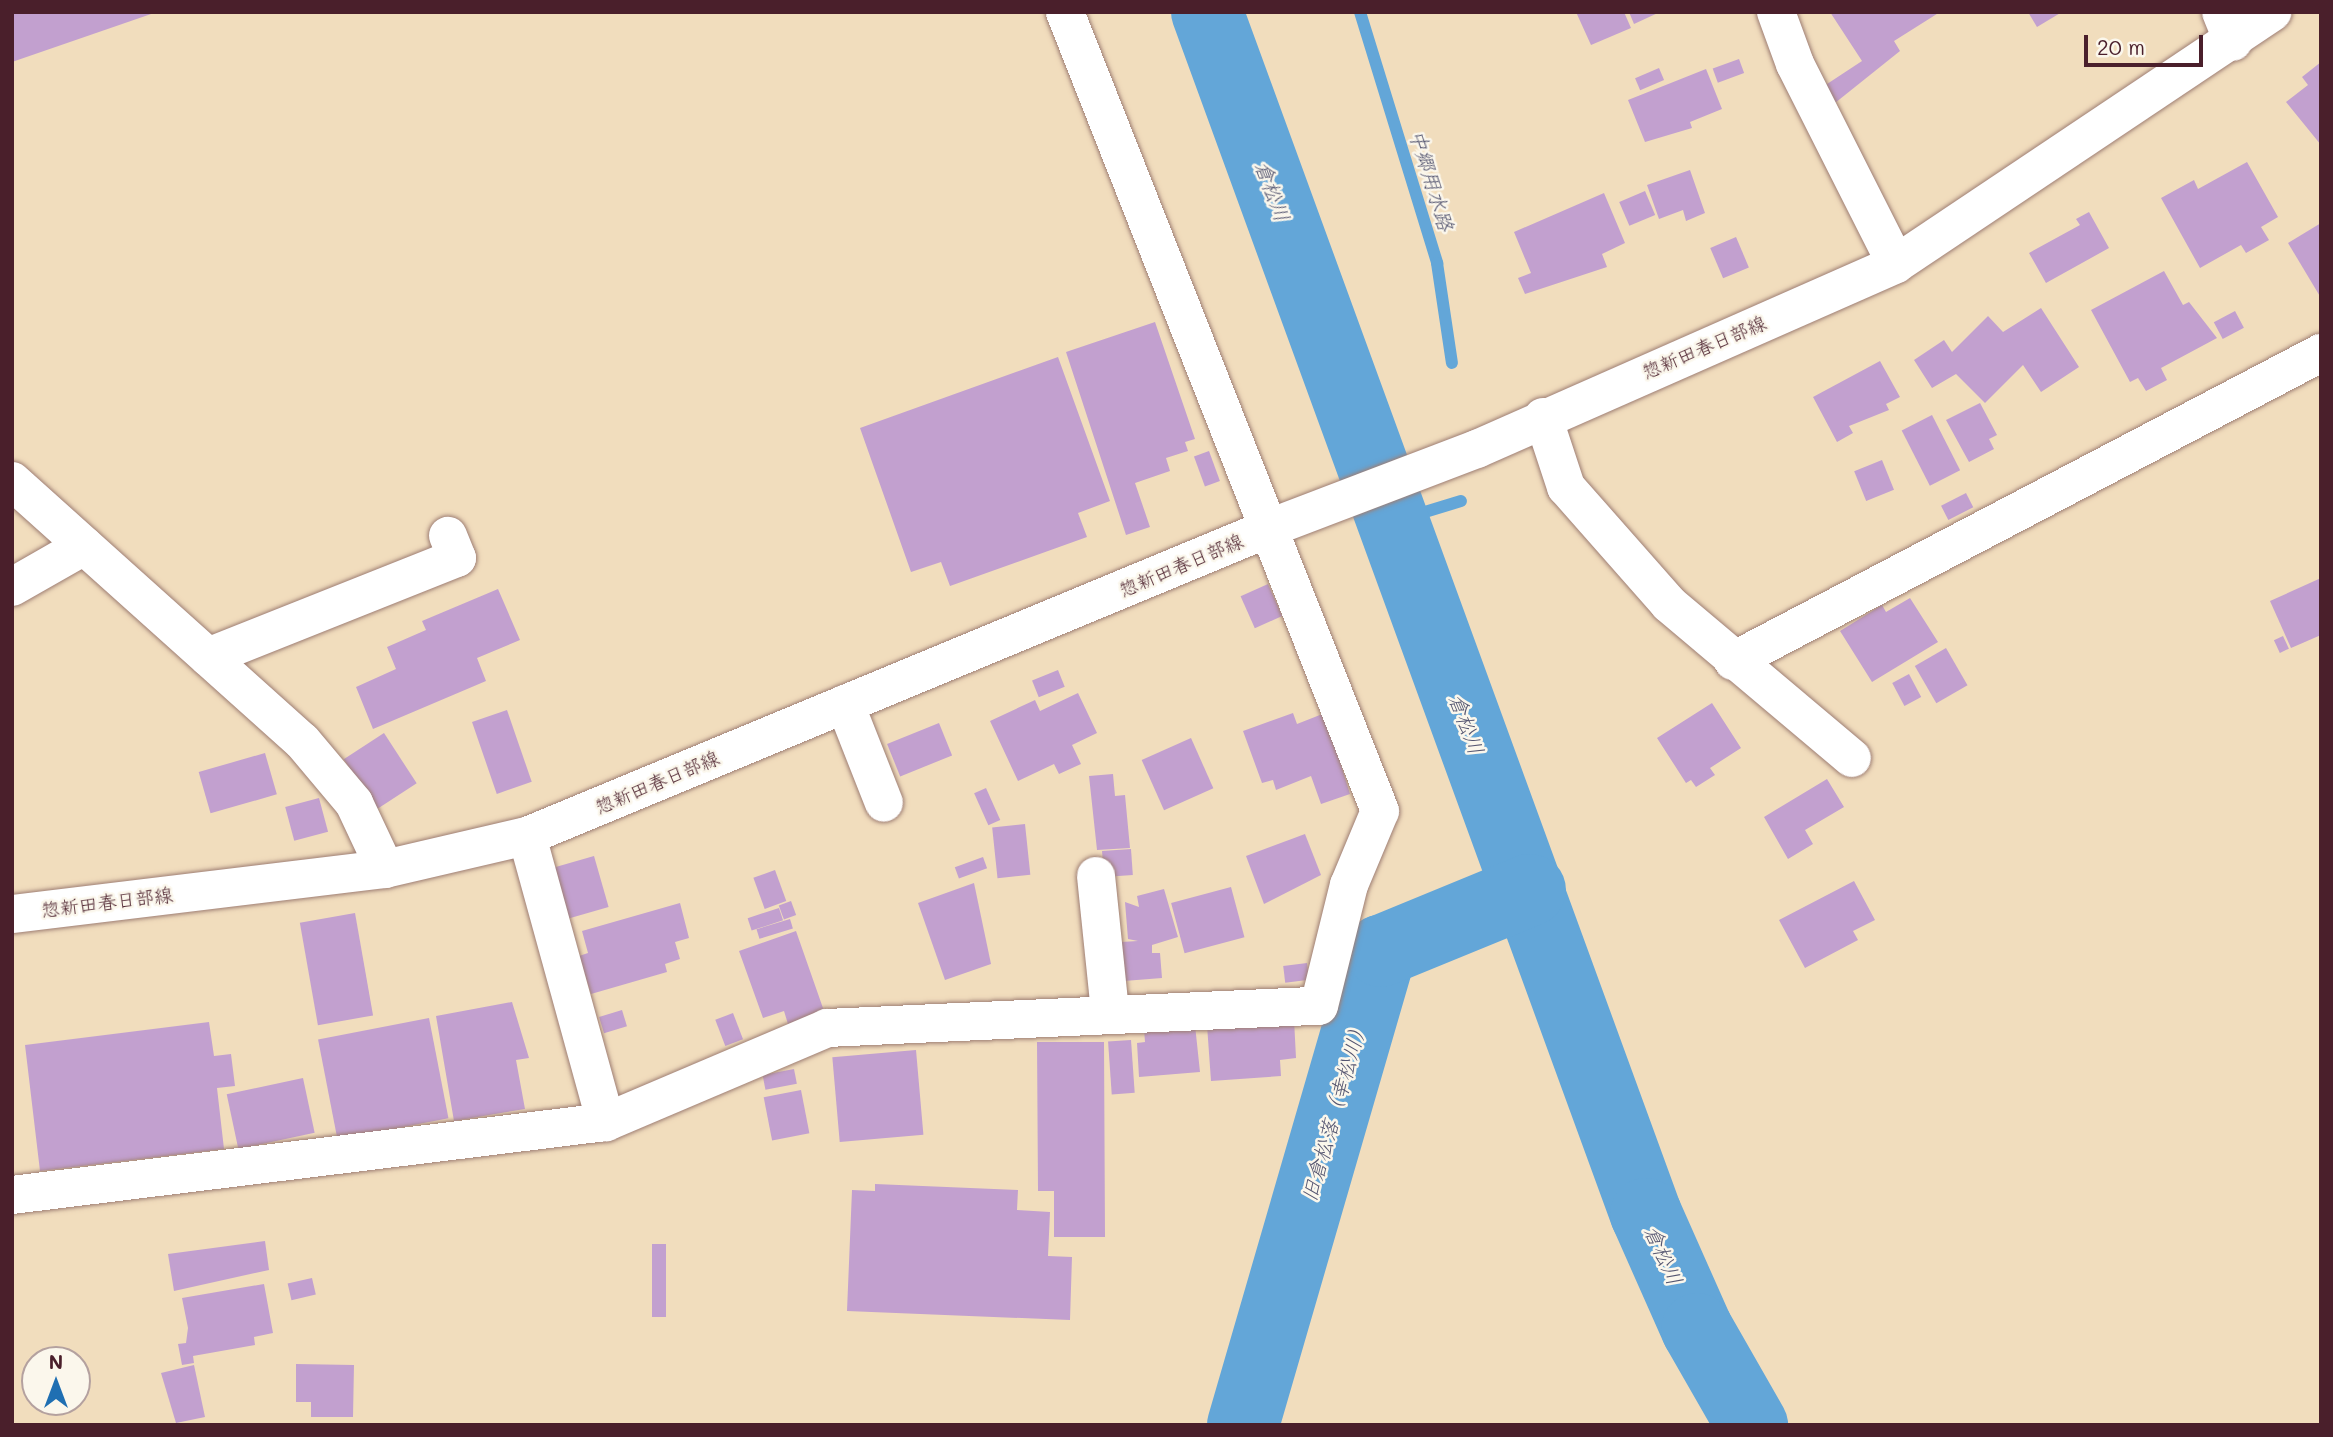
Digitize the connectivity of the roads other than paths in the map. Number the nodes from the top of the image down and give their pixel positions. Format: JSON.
{"nodes":[{"id":1,"x":1065,"y":12,"type":"edge"},
{"id":2,"x":1776,"y":12,"type":"edge"},
{"id":3,"x":2273,"y":12,"type":"edge"},
{"id":4,"x":2227,"y":27,"type":"edge"},
{"id":5,"x":1896,"y":264,"type":"junction"},
{"id":6,"x":2321,"y":353,"type":"edge"},
{"id":7,"x":1543,"y":418,"type":"junction"},
{"id":8,"x":12,"y":481,"type":"edge"},
{"id":9,"x":1267,"y":529,"type":"junction"},
{"id":10,"x":448,"y":537,"type":"dead end"},
{"id":11,"x":84,"y":546,"type":"junction"},
{"id":12,"x":12,"y":587,"type":"edge"},
{"id":13,"x":208,"y":657,"type":"junction"},
{"id":14,"x":1733,"y":661,"type":"junction"},
{"id":15,"x":845,"y":704,"type":"junction"},
{"id":16,"x":1852,"y":758,"type":"dead end"},
{"id":17,"x":884,"y":803,"type":"dead end"},
{"id":18,"x":527,"y":836,"type":"junction"},
{"id":19,"x":385,"y":869,"type":"junction"},
{"id":20,"x":1096,"y":876,"type":"dead end"},
{"id":21,"x":12,"y":914,"type":"edge"},
{"id":22,"x":1110,"y":1011,"type":"junction"},
{"id":23,"x":606,"y":1122,"type":"junction"},
{"id":24,"x":12,"y":1195,"type":"edge"}],
"edges":[{"from":1,"to":9,"type":"street"},
{"from":2,"to":5,"type":"street"},
{"from":3,"to":4,"type":"street","name":"惣新田春日部線"},
{"from":4,"to":5,"type":"street","name":"惣新田春日部線"},
{"from":5,"to":7,"type":"street","name":"惣新田春日部線"},
{"from":6,"to":14,"type":"street"},
{"from":7,"to":9,"type":"street","name":"惣新田春日部線"},
{"from":7,"to":14,"type":"street"},
{"from":8,"to":11,"type":"street"},
{"from":9,"to":15,"type":"street","name":"惣新田春日部線"},
{"from":9,"to":22,"type":"street"},
{"from":10,"to":13,"type":"street"},
{"from":11,"to":12,"type":"street"},
{"from":11,"to":13,"type":"street"},
{"from":13,"to":19,"type":"street"},
{"from":14,"to":16,"type":"street"},
{"from":15,"to":17,"type":"street"},
{"from":15,"to":18,"type":"street","name":"惣新田春日部線"},
{"from":18,"to":19,"type":"street","name":"惣新田春日部線"},
{"from":18,"to":23,"type":"street"},
{"from":19,"to":21,"type":"street","name":"惣新田春日部線"},
{"from":20,"to":22,"type":"street"},
{"from":22,"to":23,"type":"street"},
{"from":23,"to":24,"type":"street"}]}
